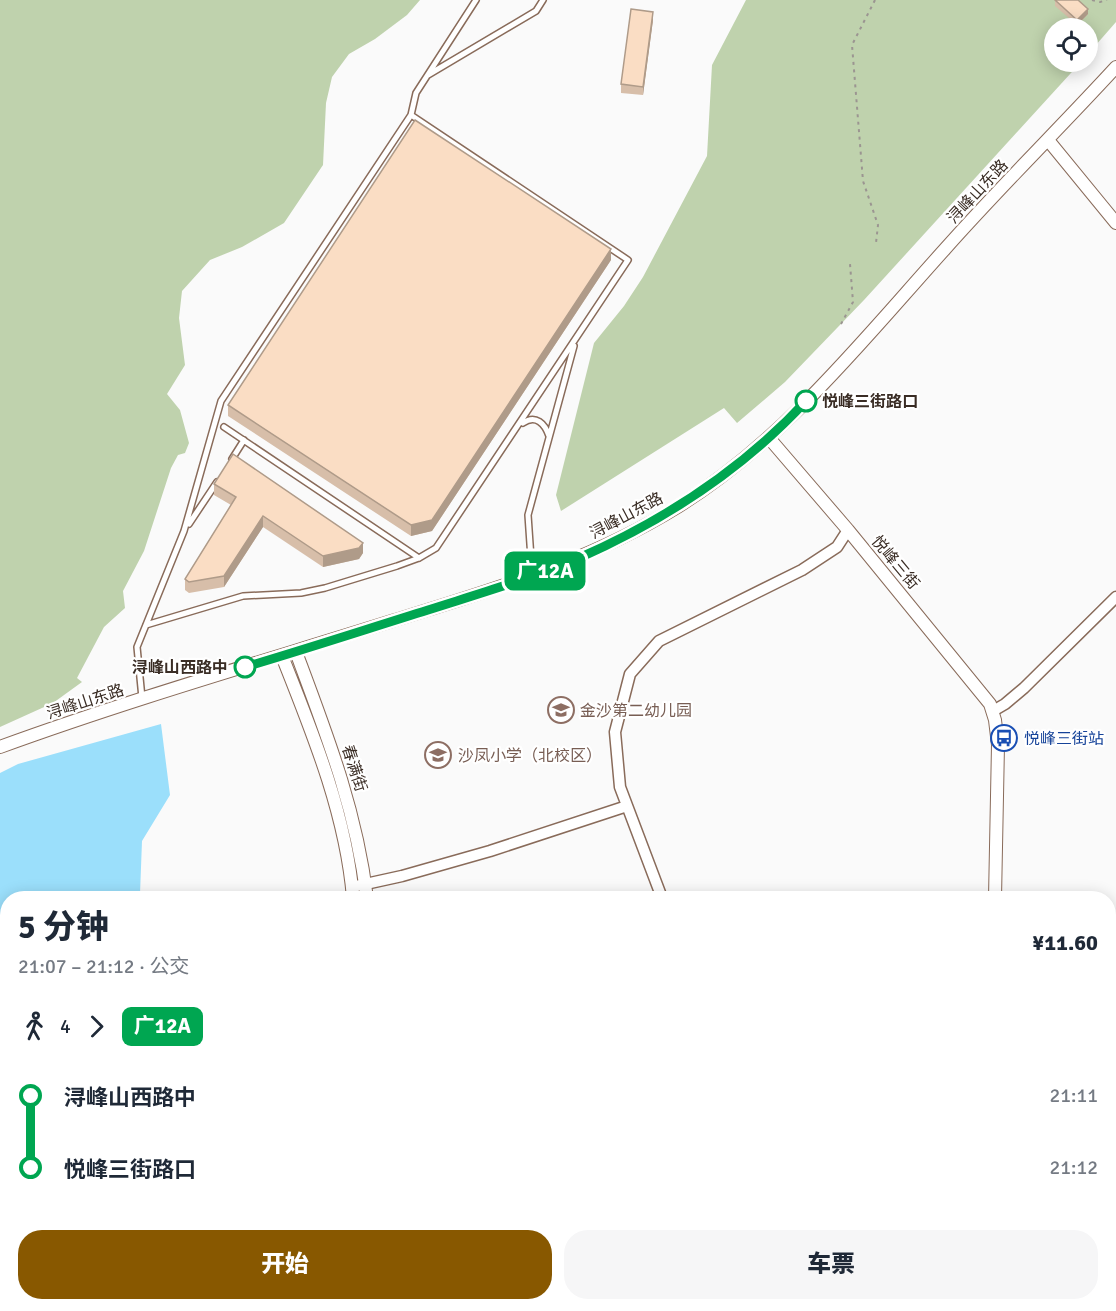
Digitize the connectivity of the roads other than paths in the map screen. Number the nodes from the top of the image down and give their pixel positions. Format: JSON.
{"nodes":[{"id":1,"x":476,"y":0,"type":"edge"},
{"id":2,"x":542,"y":0,"type":"edge"},
{"id":3,"x":1116,"y":67,"type":"edge"},
{"id":4,"x":428,"y":75,"type":"junction"},
{"id":5,"x":411,"y":115,"type":"junction"},
{"id":6,"x":1048,"y":140,"type":"junction"},
{"id":7,"x":1116,"y":223,"type":"edge"},
{"id":8,"x":576,"y":339,"type":"junction"},
{"id":9,"x":224,"y":427,"type":"dead end"},
{"id":10,"x":517,"y":428,"type":"junction"},
{"id":11,"x":549,"y":437,"type":"junction"},
{"id":12,"x":769,"y":438,"type":"junction"},
{"id":13,"x":244,"y":440,"type":"junction"},
{"id":14,"x":226,"y":468,"type":"edge"},
{"id":15,"x":220,"y":477,"type":"edge"},
{"id":16,"x":848,"y":530,"type":"junction"},
{"id":17,"x":184,"y":531,"type":"junction"},
{"id":18,"x":419,"y":558,"type":"junction"},
{"id":19,"x":532,"y":576,"type":"junction"},
{"id":20,"x":1116,"y":597,"type":"edge"},
{"id":21,"x":146,"y":626,"type":"junction"},
{"id":22,"x":296,"y":652,"type":"junction"},
{"id":23,"x":282,"y":656,"type":"junction"},
{"id":24,"x":142,"y":699,"type":"junction"},
{"id":25,"x":993,"y":711,"type":"junction"},
{"id":26,"x":0,"y":747,"type":"edge"},
{"id":27,"x":627,"y":806,"type":"junction"},
{"id":28,"x":366,"y":885,"type":"junction"},
{"id":29,"x":353,"y":891,"type":"edge"},
{"id":30,"x":356,"y":891,"type":"edge"},
{"id":31,"x":366,"y":891,"type":"edge"},
{"id":32,"x":659,"y":891,"type":"edge"},
{"id":33,"x":995,"y":891,"type":"edge"}],
"edges":[{"from":1,"to":4,"type":"lane"},
{"from":2,"to":4,"type":"lane"},
{"from":3,"to":6,"type":"street","name":"浔峰山东路"},
{"from":4,"to":5,"type":"lane"},
{"from":5,"to":8,"type":"lane"},
{"from":5,"to":17,"type":"lane"},
{"from":6,"to":7,"type":"street"},
{"from":6,"to":12,"type":"street","name":"浔峰山东路"},
{"from":8,"to":10,"type":"lane"},
{"from":8,"to":11,"type":"lane"},
{"from":9,"to":13,"type":"lane"},
{"from":10,"to":11,"type":"lane"},
{"from":10,"to":18,"type":"lane"},
{"from":11,"to":19,"type":"lane"},
{"from":12,"to":16,"type":"street","name":"悦峰三街"},
{"from":12,"to":19,"type":"street","name":"浔峰山东路"},
{"from":13,"to":14,"type":"lane"},
{"from":13,"to":18,"type":"lane"},
{"from":15,"to":17,"type":"lane"},
{"from":16,"to":25,"type":"street","name":"悦峰三街"},
{"from":16,"to":27,"type":"street"},
{"from":17,"to":21,"type":"lane"},
{"from":18,"to":21,"type":"lane"},
{"from":19,"to":22,"type":"street","name":"浔峰山东路"},
{"from":20,"to":25,"type":"street"},
{"from":21,"to":24,"type":"lane"},
{"from":22,"to":23,"type":"street","name":"浔峰山东路"},
{"from":22,"to":28,"type":"street","name":"春满街"},
{"from":23,"to":24,"type":"street","name":"浔峰山东路"},
{"from":23,"to":29,"type":"street","name":"春满街"},
{"from":24,"to":26,"type":"street","name":"浔峰山东路"},
{"from":25,"to":33,"type":"street","name":"悦峰三街"},
{"from":27,"to":28,"type":"street"},
{"from":27,"to":32,"type":"street"},
{"from":28,"to":30,"type":"street"},
{"from":28,"to":31,"type":"street","name":"春满街"}]}
